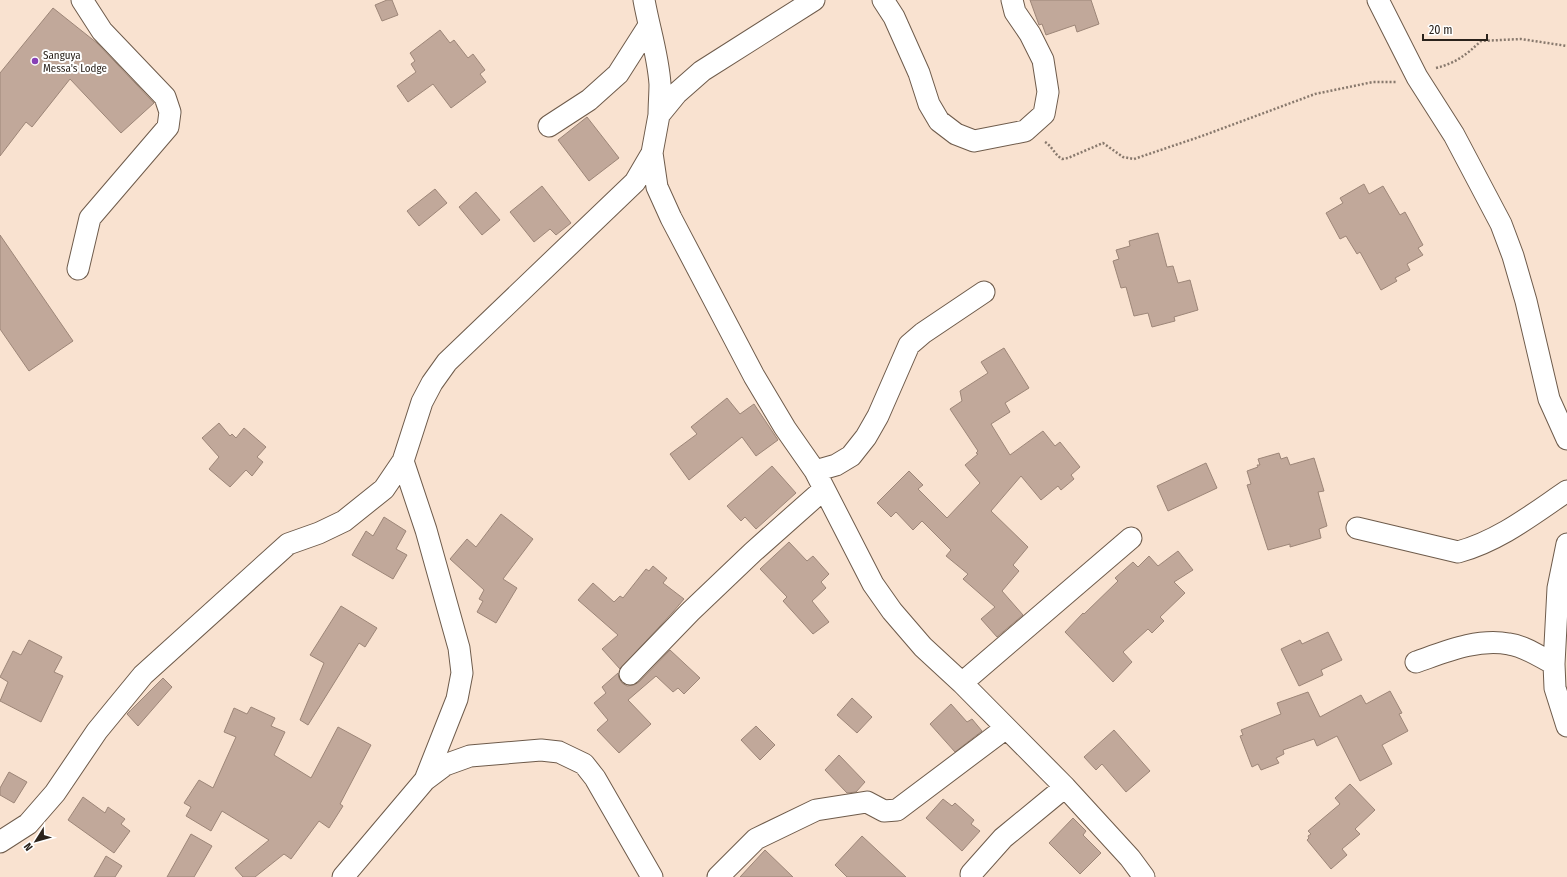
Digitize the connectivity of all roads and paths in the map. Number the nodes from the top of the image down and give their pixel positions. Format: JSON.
{"nodes":[{"id":1,"x":82,"y":0,"type":"edge"},
{"id":2,"x":644,"y":0,"type":"edge"},
{"id":3,"x":814,"y":0,"type":"edge"},
{"id":4,"x":883,"y":0,"type":"edge"},
{"id":5,"x":1012,"y":0,"type":"edge"},
{"id":6,"x":1378,"y":0,"type":"edge"},
{"id":7,"x":648,"y":27,"type":"junction"},
{"id":8,"x":1567,"y":46,"type":"edge"},
{"id":9,"x":1417,"y":77,"type":"junction"},
{"id":10,"x":659,"y":115,"type":"junction"},
{"id":11,"x":549,"y":126,"type":"dead end"},
{"id":12,"x":1025,"y":131,"type":"junction"},
{"id":13,"x":652,"y":153,"type":"junction"},
{"id":14,"x":78,"y":269,"type":"dead end"},
{"id":15,"x":984,"y":292,"type":"dead end"},
{"id":16,"x":1567,"y":439,"type":"edge"},
{"id":17,"x":403,"y":461,"type":"junction"},
{"id":18,"x":815,"y":471,"type":"junction"},
{"id":19,"x":824,"y":489,"type":"junction"},
{"id":20,"x":1567,"y":491,"type":"edge"},
{"id":21,"x":1357,"y":528,"type":"dead end"},
{"id":22,"x":1131,"y":538,"type":"dead end"},
{"id":23,"x":1567,"y":544,"type":"edge"},
{"id":24,"x":1416,"y":662,"type":"dead end"},
{"id":25,"x":1554,"y":664,"type":"junction"},
{"id":26,"x":630,"y":674,"type":"dead end"},
{"id":27,"x":962,"y":683,"type":"junction"},
{"id":28,"x":1567,"y":726,"type":"edge"},
{"id":29,"x":1006,"y":728,"type":"junction"},
{"id":30,"x":425,"y":780,"type":"junction"},
{"id":31,"x":1064,"y":787,"type":"junction"},
{"id":32,"x":0,"y":842,"type":"edge"},
{"id":33,"x":1130,"y":858,"type":"junction"},
{"id":34,"x":971,"y":874,"type":"dead end"},
{"id":35,"x":343,"y":877,"type":"edge"},
{"id":36,"x":652,"y":877,"type":"edge"},
{"id":37,"x":718,"y":877,"type":"edge"},
{"id":38,"x":1144,"y":877,"type":"edge"},
{"id":39,"x":1154,"y":877,"type":"edge"}],
"edges":[{"from":1,"to":14,"type":"street"},
{"from":2,"to":7,"type":"street"},
{"from":3,"to":10,"type":"street"},
{"from":4,"to":12,"type":"street"},
{"from":5,"to":12,"type":"street"},
{"from":6,"to":9,"type":"street"},
{"from":7,"to":10,"type":"street"},
{"from":7,"to":11,"type":"street"},
{"from":8,"to":9,"type":"path"},
{"from":9,"to":12,"type":"path"},
{"from":9,"to":16,"type":"street"},
{"from":10,"to":13,"type":"street"},
{"from":13,"to":17,"type":"street"},
{"from":13,"to":18,"type":"street"},
{"from":15,"to":18,"type":"street"},
{"from":17,"to":30,"type":"street"},
{"from":17,"to":32,"type":"street"},
{"from":18,"to":19,"type":"street"},
{"from":19,"to":26,"type":"street"},
{"from":19,"to":27,"type":"street"},
{"from":20,"to":21,"type":"street"},
{"from":22,"to":27,"type":"street"},
{"from":23,"to":25,"type":"street"},
{"from":24,"to":25,"type":"street"},
{"from":25,"to":28,"type":"street"},
{"from":27,"to":29,"type":"street"},
{"from":29,"to":31,"type":"street"},
{"from":29,"to":37,"type":"street"},
{"from":30,"to":35,"type":"street"},
{"from":30,"to":36,"type":"street"},
{"from":31,"to":33,"type":"street"},
{"from":31,"to":34,"type":"street"},
{"from":33,"to":38,"type":"street"},
{"from":33,"to":39,"type":"street"}]}
